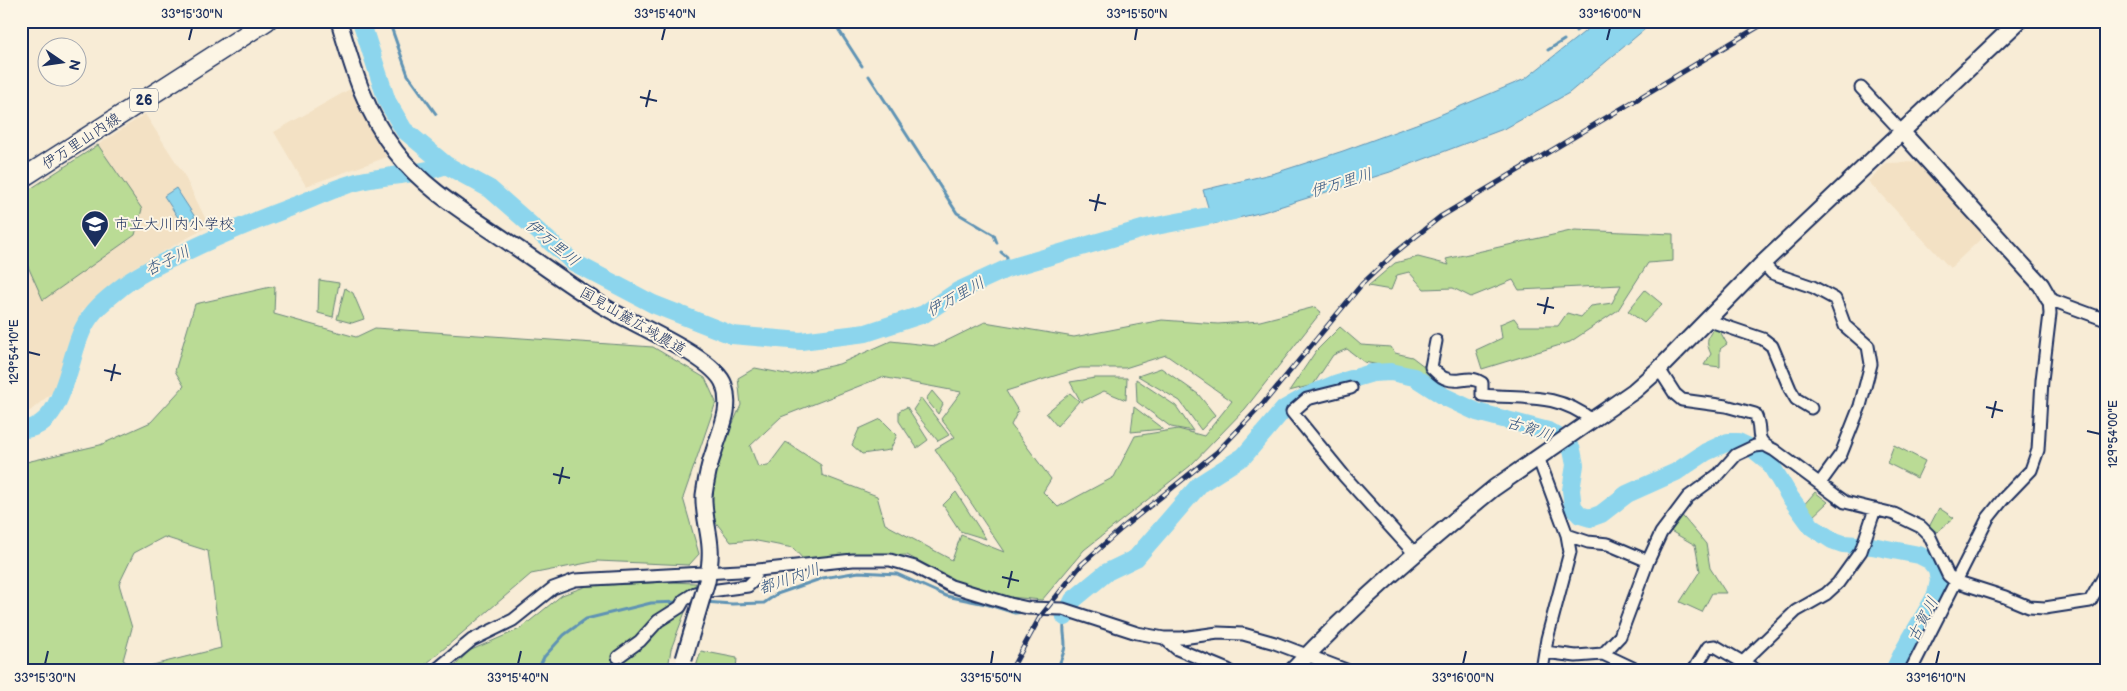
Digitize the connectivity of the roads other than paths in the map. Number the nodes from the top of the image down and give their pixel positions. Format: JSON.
{"nodes":[{"id":1,"x":267,"y":21,"type":"edge"},
{"id":2,"x":339,"y":21,"type":"edge"},
{"id":3,"x":2019,"y":21,"type":"edge"},
{"id":4,"x":1861,"y":88,"type":"dead end"},
{"id":5,"x":1902,"y":132,"type":"junction"},
{"id":6,"x":21,"y":179,"type":"edge"},
{"id":7,"x":1762,"y":263,"type":"junction"},
{"id":8,"x":2049,"y":299,"type":"junction"},
{"id":9,"x":1707,"y":320,"type":"junction"},
{"id":10,"x":2106,"y":320,"type":"edge"},
{"id":11,"x":1436,"y":341,"type":"dead end"},
{"id":12,"x":1660,"y":369,"type":"junction"},
{"id":13,"x":1351,"y":388,"type":"dead end"},
{"id":14,"x":1811,"y":408,"type":"dead end"},
{"id":15,"x":1592,"y":420,"type":"junction"},
{"id":16,"x":1755,"y":448,"type":"junction"},
{"id":17,"x":1542,"y":454,"type":"junction"},
{"id":18,"x":1820,"y":483,"type":"junction"},
{"id":19,"x":1875,"y":509,"type":"junction"},
{"id":20,"x":1567,"y":535,"type":"junction"},
{"id":21,"x":1415,"y":554,"type":"junction"},
{"id":22,"x":1648,"y":561,"type":"junction"},
{"id":23,"x":758,"y":570,"type":"junction"},
{"id":24,"x":2106,"y":573,"type":"edge"},
{"id":25,"x":708,"y":576,"type":"junction"},
{"id":26,"x":1955,"y":581,"type":"junction"},
{"id":27,"x":1164,"y":638,"type":"junction"},
{"id":28,"x":1545,"y":652,"type":"junction"},
{"id":29,"x":1603,"y":654,"type":"junction"},
{"id":30,"x":1306,"y":656,"type":"junction"},
{"id":31,"x":618,"y":657,"type":"dead end"},
{"id":32,"x":1743,"y":662,"type":"junction"},
{"id":33,"x":683,"y":664,"type":"edge"},
{"id":34,"x":436,"y":670,"type":"edge"},
{"id":35,"x":1228,"y":670,"type":"edge"},
{"id":36,"x":1293,"y":670,"type":"edge"},
{"id":37,"x":1346,"y":670,"type":"edge"},
{"id":38,"x":1542,"y":670,"type":"edge"},
{"id":39,"x":1637,"y":670,"type":"edge"},
{"id":40,"x":1694,"y":670,"type":"edge"},
{"id":41,"x":1756,"y":670,"type":"edge"},
{"id":42,"x":1911,"y":670,"type":"edge"}],
"edges":[{"from":1,"to":6,"type":"main road","name":"伊万里山内線","number":"26"},
{"from":2,"to":25,"type":"street","name":"国見山麓広域農道"},
{"from":3,"to":5,"type":"street"},
{"from":4,"to":5,"type":"street"},
{"from":5,"to":7,"type":"street"},
{"from":5,"to":8,"type":"street"},
{"from":7,"to":9,"type":"street"},
{"from":7,"to":18,"type":"street"},
{"from":8,"to":10,"type":"street"},
{"from":8,"to":26,"type":"street"},
{"from":9,"to":12,"type":"street"},
{"from":9,"to":14,"type":"street"},
{"from":11,"to":15,"type":"street"},
{"from":12,"to":15,"type":"street"},
{"from":12,"to":16,"type":"street"},
{"from":13,"to":21,"type":"street"},
{"from":15,"to":17,"type":"street"},
{"from":16,"to":18,"type":"street"},
{"from":16,"to":22,"type":"street"},
{"from":17,"to":20,"type":"street"},
{"from":17,"to":21,"type":"street"},
{"from":18,"to":19,"type":"street"},
{"from":19,"to":26,"type":"street"},
{"from":19,"to":32,"type":"street"},
{"from":20,"to":22,"type":"street"},
{"from":20,"to":28,"type":"street"},
{"from":21,"to":30,"type":"street"},
{"from":22,"to":29,"type":"street"},
{"from":23,"to":25,"type":"street"},
{"from":23,"to":27,"type":"street"},
{"from":23,"to":31,"type":"street"},
{"from":24,"to":26,"type":"street"},
{"from":25,"to":33,"type":"street","name":"国見山麓広域農道","bridge":true},
{"from":25,"to":34,"type":"street"},
{"from":26,"to":42,"type":"street"},
{"from":27,"to":30,"type":"street"},
{"from":27,"to":35,"type":"street"},
{"from":28,"to":29,"type":"street"},
{"from":28,"to":38,"type":"street"},
{"from":29,"to":39,"type":"street"},
{"from":30,"to":36,"type":"street"},
{"from":30,"to":37,"type":"street"},
{"from":32,"to":40,"type":"street"},
{"from":32,"to":41,"type":"street"}]}
